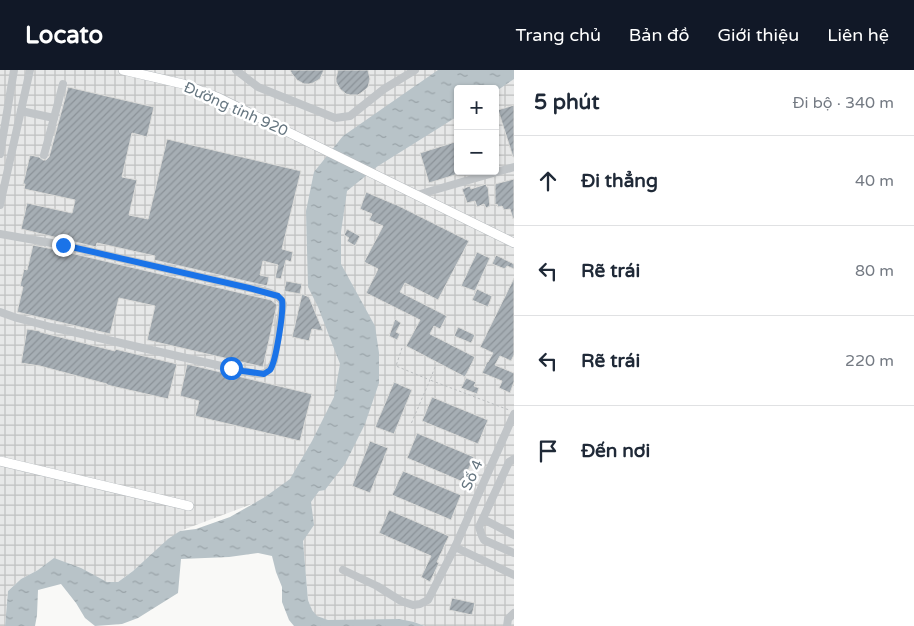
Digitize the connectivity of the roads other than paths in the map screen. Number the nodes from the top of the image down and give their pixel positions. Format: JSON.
{"nodes":[{"id":1,"x":14,"y":70,"type":"edge"},
{"id":2,"x":30,"y":70,"type":"edge"},
{"id":3,"x":122,"y":70,"type":"edge"},
{"id":4,"x":236,"y":70,"type":"edge"},
{"id":5,"x":415,"y":70,"type":"edge"},
{"id":6,"x":140,"y":72,"type":"edge"},
{"id":7,"x":63,"y":84,"type":"dead end"},
{"id":8,"x":21,"y":111,"type":"junction"},
{"id":9,"x":54,"y":118,"type":"junction"},
{"id":10,"x":0,"y":154,"type":"edge"},
{"id":11,"x":44,"y":155,"type":"dead end"},
{"id":12,"x":514,"y":167,"type":"edge"},
{"id":13,"x":417,"y":195,"type":"junction"},
{"id":14,"x":0,"y":205,"type":"edge"},
{"id":15,"x":0,"y":234,"type":"edge"},
{"id":16,"x":514,"y":243,"type":"edge"},
{"id":17,"x":0,"y":312,"type":"edge"},
{"id":18,"x":514,"y":413,"type":"edge"},
{"id":19,"x":0,"y":460,"type":"edge"},
{"id":20,"x":514,"y":460,"type":"edge"},
{"id":21,"x":189,"y":506,"type":"dead end"},
{"id":22,"x":483,"y":519,"type":"junction"},
{"id":23,"x":514,"y":535,"type":"edge"},
{"id":24,"x":455,"y":547,"type":"junction"},
{"id":25,"x":514,"y":553,"type":"edge"},
{"id":26,"x":514,"y":565,"type":"edge"},
{"id":27,"x":343,"y":570,"type":"dead end"},
{"id":28,"x":512,"y":574,"type":"edge"},
{"id":29,"x":514,"y":613,"type":"edge"},
{"id":30,"x":507,"y":626,"type":"edge"}],
"edges":[{"from":1,"to":10,"type":"street"},
{"from":2,"to":8,"type":"street"},
{"from":3,"to":6,"type":"main road","name":"Đường tỉnh 920"},
{"from":4,"to":5,"type":"street"},
{"from":6,"to":13,"type":"main road","name":"Đường tỉnh 920"},
{"from":7,"to":9,"type":"street"},
{"from":8,"to":9,"type":"street"},
{"from":8,"to":14,"type":"street"},
{"from":9,"to":11,"type":"street"},
{"from":12,"to":13,"type":"street"},
{"from":13,"to":16,"type":"main road"},
{"from":15,"to":17,"type":"street"},
{"from":18,"to":24,"type":"street","name":"Số 4"},
{"from":19,"to":21,"type":"main road"},
{"from":20,"to":22,"type":"street"},
{"from":22,"to":23,"type":"street"},
{"from":22,"to":25,"type":"street"},
{"from":24,"to":27,"type":"street","name":"Số 4"},
{"from":24,"to":28,"type":"street"},
{"from":26,"to":28,"type":"street"},
{"from":29,"to":30,"type":"street"}]}
